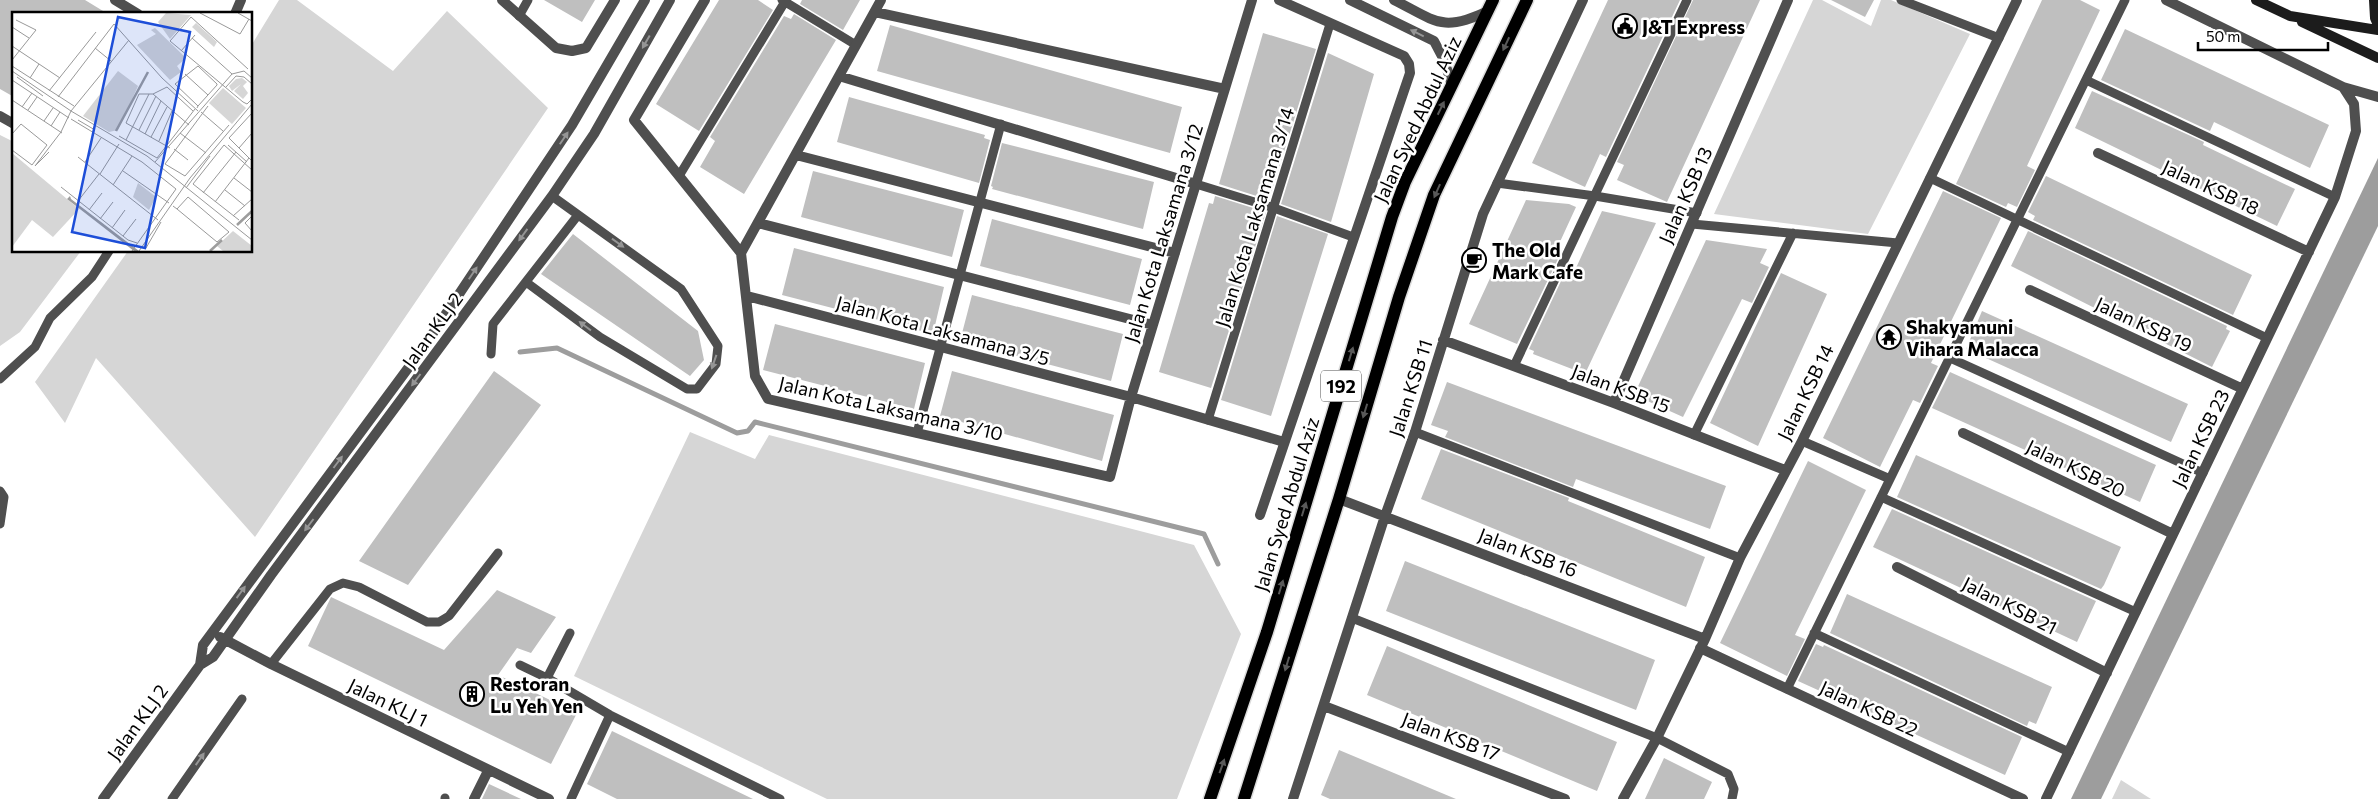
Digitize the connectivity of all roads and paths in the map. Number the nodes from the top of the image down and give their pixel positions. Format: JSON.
{"nodes":[{"id":1,"x":115,"y":0,"type":"edge"},
{"id":2,"x":241,"y":0,"type":"edge"},
{"id":3,"x":502,"y":0,"type":"edge"},
{"id":4,"x":528,"y":0,"type":"edge"},
{"id":5,"x":615,"y":0,"type":"edge"},
{"id":6,"x":645,"y":0,"type":"edge"},
{"id":7,"x":670,"y":0,"type":"edge"},
{"id":8,"x":705,"y":0,"type":"edge"},
{"id":9,"x":881,"y":0,"type":"edge"},
{"id":10,"x":1252,"y":0,"type":"edge"},
{"id":11,"x":1279,"y":0,"type":"edge"},
{"id":12,"x":1350,"y":0,"type":"edge"},
{"id":13,"x":1394,"y":0,"type":"edge"},
{"id":14,"x":1527,"y":0,"type":"edge"},
{"id":15,"x":1583,"y":0,"type":"edge"},
{"id":16,"x":1687,"y":0,"type":"edge"},
{"id":17,"x":1788,"y":0,"type":"edge"},
{"id":18,"x":1901,"y":0,"type":"edge"},
{"id":19,"x":2017,"y":0,"type":"edge"},
{"id":20,"x":2125,"y":0,"type":"edge"},
{"id":21,"x":2166,"y":0,"type":"edge"},
{"id":22,"x":2256,"y":0,"type":"edge"},
{"id":23,"x":2374,"y":0,"type":"edge"},
{"id":24,"x":784,"y":1,"type":"edge"},
{"id":25,"x":1491,"y":6,"type":"edge"},
{"id":26,"x":135,"y":12,"type":"edge"},
{"id":27,"x":236,"y":12,"type":"edge"},
{"id":28,"x":875,"y":12,"type":"junction"},
{"id":29,"x":519,"y":16,"type":"junction"},
{"id":30,"x":2290,"y":16,"type":"junction"},
{"id":31,"x":1330,"y":24,"type":"junction"},
{"id":32,"x":2378,"y":26,"type":"edge"},
{"id":33,"x":2378,"y":30,"type":"edge"},
{"id":34,"x":1998,"y":38,"type":"junction"},
{"id":35,"x":856,"y":45,"type":"junction"},
{"id":36,"x":2378,"y":58,"type":"edge"},
{"id":37,"x":839,"y":76,"type":"junction"},
{"id":38,"x":2086,"y":80,"type":"junction"},
{"id":39,"x":1452,"y":85,"type":"junction"},
{"id":40,"x":2343,"y":87,"type":"junction"},
{"id":41,"x":1225,"y":89,"type":"junction"},
{"id":42,"x":2378,"y":97,"type":"edge"},
{"id":43,"x":0,"y":116,"type":"edge"},
{"id":44,"x":12,"y":123,"type":"edge"},
{"id":45,"x":1001,"y":124,"type":"junction"},
{"id":46,"x":2098,"y":154,"type":"dead end"},
{"id":47,"x":796,"y":155,"type":"junction"},
{"id":48,"x":678,"y":176,"type":"junction"},
{"id":49,"x":1930,"y":178,"type":"junction"},
{"id":50,"x":1497,"y":183,"type":"junction"},
{"id":51,"x":1196,"y":184,"type":"junction"},
{"id":52,"x":552,"y":196,"type":"junction"},
{"id":53,"x":1595,"y":196,"type":"junction"},
{"id":54,"x":2335,"y":197,"type":"junction"},
{"id":55,"x":979,"y":202,"type":"junction"},
{"id":56,"x":1274,"y":208,"type":"junction"},
{"id":57,"x":1697,"y":213,"type":"junction"},
{"id":58,"x":578,"y":215,"type":"junction"},
{"id":59,"x":2018,"y":218,"type":"junction"},
{"id":60,"x":758,"y":223,"type":"junction"},
{"id":61,"x":1692,"y":224,"type":"junction"},
{"id":62,"x":1793,"y":233,"type":"junction"},
{"id":63,"x":1353,"y":237,"type":"junction"},
{"id":64,"x":1898,"y":243,"type":"junction"},
{"id":65,"x":108,"y":252,"type":"edge"},
{"id":66,"x":2309,"y":252,"type":"junction"},
{"id":67,"x":741,"y":253,"type":"junction"},
{"id":68,"x":1175,"y":253,"type":"junction"},
{"id":69,"x":959,"y":275,"type":"junction"},
{"id":70,"x":526,"y":282,"type":"junction"},
{"id":71,"x":2030,"y":290,"type":"dead end"},
{"id":72,"x":747,"y":296,"type":"junction"},
{"id":73,"x":1153,"y":325,"type":"junction"},
{"id":74,"x":2267,"y":338,"type":"junction"},
{"id":75,"x":1443,"y":340,"type":"junction"},
{"id":76,"x":940,"y":347,"type":"junction"},
{"id":77,"x":423,"y":348,"type":"junction"},
{"id":78,"x":491,"y":354,"type":"dead end"},
{"id":79,"x":434,"y":356,"type":"junction"},
{"id":80,"x":1950,"y":358,"type":"junction"},
{"id":81,"x":1514,"y":366,"type":"junction"},
{"id":82,"x":0,"y":379,"type":"edge"},
{"id":83,"x":2243,"y":390,"type":"junction"},
{"id":84,"x":1131,"y":397,"type":"junction"},
{"id":85,"x":1614,"y":403,"type":"junction"},
{"id":86,"x":1208,"y":420,"type":"junction"},
{"id":87,"x":1415,"y":432,"type":"junction"},
{"id":88,"x":917,"y":433,"type":"junction"},
{"id":89,"x":1964,"y":433,"type":"dead end"},
{"id":90,"x":1694,"y":435,"type":"junction"},
{"id":91,"x":1802,"y":440,"type":"junction"},
{"id":92,"x":1284,"y":442,"type":"junction"},
{"id":93,"x":1786,"y":470,"type":"junction"},
{"id":94,"x":2203,"y":473,"type":"junction"},
{"id":95,"x":1110,"y":477,"type":"joint"},
{"id":96,"x":1890,"y":478,"type":"junction"},
{"id":97,"x":0,"y":491,"type":"edge"},
{"id":98,"x":1881,"y":497,"type":"junction"},
{"id":99,"x":1339,"y":499,"type":"junction"},
{"id":100,"x":1260,"y":515,"type":"dead end"},
{"id":101,"x":1385,"y":516,"type":"junction"},
{"id":102,"x":0,"y":524,"type":"edge"},
{"id":103,"x":2173,"y":534,"type":"junction"},
{"id":104,"x":498,"y":553,"type":"dead end"},
{"id":105,"x":1740,"y":558,"type":"junction"},
{"id":106,"x":1896,"y":567,"type":"dead end"},
{"id":107,"x":2136,"y":612,"type":"junction"},
{"id":108,"x":1352,"y":618,"type":"junction"},
{"id":109,"x":213,"y":632,"type":"junction"},
{"id":110,"x":570,"y":633,"type":"dead end"},
{"id":111,"x":1814,"y":634,"type":"junction"},
{"id":112,"x":225,"y":640,"type":"junction"},
{"id":113,"x":1702,"y":644,"type":"junction"},
{"id":114,"x":271,"y":664,"type":"junction"},
{"id":115,"x":200,"y":665,"type":"junction"},
{"id":116,"x":520,"y":665,"type":"dead end"},
{"id":117,"x":2107,"y":673,"type":"junction"},
{"id":118,"x":547,"y":678,"type":"junction"},
{"id":119,"x":1787,"y":689,"type":"junction"},
{"id":120,"x":242,"y":699,"type":"dead end"},
{"id":121,"x":1324,"y":706,"type":"junction"},
{"id":122,"x":610,"y":715,"type":"junction"},
{"id":123,"x":1657,"y":738,"type":"junction"},
{"id":124,"x":2069,"y":752,"type":"junction"},
{"id":125,"x":488,"y":771,"type":"junction"},
{"id":126,"x":1296,"y":798,"type":"edge"},
{"id":127,"x":102,"y":799,"type":"edge"},
{"id":128,"x":172,"y":799,"type":"edge"},
{"id":129,"x":474,"y":799,"type":"edge"},
{"id":130,"x":549,"y":799,"type":"edge"},
{"id":131,"x":571,"y":799,"type":"edge"},
{"id":132,"x":780,"y":799,"type":"edge"},
{"id":133,"x":1210,"y":799,"type":"edge"},
{"id":134,"x":1244,"y":799,"type":"edge"},
{"id":135,"x":1565,"y":799,"type":"edge"},
{"id":136,"x":1622,"y":799,"type":"edge"},
{"id":137,"x":1732,"y":799,"type":"edge"},
{"id":138,"x":2023,"y":799,"type":"edge"},
{"id":139,"x":2046,"y":799,"type":"edge"}],
"edges":[{"from":1,"to":26,"type":"street"},
{"from":2,"to":27,"type":"street"},
{"from":3,"to":29,"type":"street"},
{"from":4,"to":29,"type":"lane"},
{"from":5,"to":29,"type":"street"},
{"from":77,"to":6,"type":"street","name":"Jalan KLJ 2","one_way":true},
{"from":7,"to":52,"type":"street","name":"Jalan KLJ 2","one_way":true},
{"from":8,"to":48,"type":"street"},
{"from":9,"to":28,"type":"street"},
{"from":10,"to":41,"type":"street","name":"Jalan Kota Laksamana 3/12"},
{"from":11,"to":31,"type":"street"},
{"from":39,"to":12,"type":"street","one_way":true},
{"from":13,"to":25,"type":"street"},
{"from":14,"to":99,"type":"main road","number":"192","one_way":true},
{"from":15,"to":50,"type":"street","name":"Jalan KSB 11"},
{"from":16,"to":53,"type":"lane"},
{"from":17,"to":57,"type":"street","name":"Jalan KSB 13"},
{"from":18,"to":34,"type":"lane"},
{"from":19,"to":34,"type":"street","name":"Jalan KSB 14"},
{"from":20,"to":38,"type":"lane"},
{"from":21,"to":40,"type":"street"},
{"from":22,"to":30,"type":"main road"},
{"from":23,"to":32,"type":"main road"},
{"from":24,"to":35,"type":"lane"},
{"from":24,"to":48,"type":"lane"},
{"from":25,"to":39,"type":"main road","name":"Jalan Syed Abdul Aziz","number":"192"},
{"from":28,"to":35,"type":"street"},
{"from":28,"to":41,"type":"street"},
{"from":30,"to":33,"type":"main road"},
{"from":30,"to":36,"type":"main road"},
{"from":31,"to":56,"type":"lane","name":"Jalan Kota Laksamana 3/14"},
{"from":31,"to":63,"type":"street"},
{"from":34,"to":49,"type":"street","name":"Jalan KSB 14"},
{"from":35,"to":37,"type":"street"},
{"from":37,"to":45,"type":"street"},
{"from":37,"to":47,"type":"street"},
{"from":38,"to":54,"type":"lane"},
{"from":38,"to":59,"type":"lane"},
{"from":133,"to":39,"type":"main road","name":"Jalan Syed Abdul Aziz","number":"192","one_way":true},
{"from":40,"to":42,"type":"street"},
{"from":40,"to":54,"type":"street","name":"Jalan KSB 23"},
{"from":41,"to":51,"type":"street","name":"Jalan Kota Laksamana 3/12"},
{"from":43,"to":44,"type":"street"},
{"from":45,"to":51,"type":"street"},
{"from":45,"to":55,"type":"lane"},
{"from":46,"to":66,"type":"street","name":"Jalan KSB 18"},
{"from":47,"to":55,"type":"street"},
{"from":47,"to":60,"type":"street"},
{"from":48,"to":67,"type":"street"},
{"from":49,"to":59,"type":"lane"},
{"from":49,"to":64,"type":"street","name":"Jalan KSB 14"},
{"from":50,"to":53,"type":"lane"},
{"from":50,"to":75,"type":"street","name":"Jalan KSB 11"},
{"from":51,"to":56,"type":"lane"},
{"from":51,"to":68,"type":"street","name":"Jalan Kota Laksamana 3/12"},
{"from":52,"to":58,"type":"lane"},
{"from":52,"to":79,"type":"street","name":"Jalan KLJ 2","one_way":true},
{"from":53,"to":57,"type":"lane"},
{"from":53,"to":81,"type":"lane"},
{"from":54,"to":66,"type":"street","name":"Jalan KSB 23"},
{"from":55,"to":68,"type":"street"},
{"from":55,"to":69,"type":"lane"},
{"from":56,"to":63,"type":"lane"},
{"from":56,"to":86,"type":"lane","name":"Jalan Kota Laksamana 3/14"},
{"from":57,"to":61,"type":"street","name":"Jalan KSB 13"},
{"from":58,"to":70,"type":"lane"},
{"from":58,"to":70,"type":"lane","one_way":true},
{"from":59,"to":74,"type":"lane"},
{"from":59,"to":80,"type":"lane"},
{"from":60,"to":67,"type":"street"},
{"from":60,"to":69,"type":"street"},
{"from":61,"to":62,"type":"lane"},
{"from":61,"to":85,"type":"street","name":"Jalan KSB 13"},
{"from":62,"to":64,"type":"lane"},
{"from":62,"to":90,"type":"lane"},
{"from":63,"to":92,"type":"street"},
{"from":64,"to":91,"type":"street","name":"Jalan KSB 14"},
{"from":65,"to":82,"type":"lane"},
{"from":66,"to":74,"type":"street","name":"Jalan KSB 23"},
{"from":67,"to":72,"type":"street","name":"Jalan Kota Laksamana 3/10"},
{"from":68,"to":73,"type":"street","name":"Jalan Kota Laksamana 3/12"},
{"from":69,"to":73,"type":"street"},
{"from":69,"to":76,"type":"lane"},
{"from":70,"to":78,"type":"lane"},
{"from":71,"to":83,"type":"street","name":"Jalan KSB 19"},
{"from":72,"to":76,"type":"street","name":"Jalan Kota Laksamana 3/5"},
{"from":72,"to":88,"type":"street","name":"Jalan Kota Laksamana 3/10"},
{"from":73,"to":84,"type":"street","name":"Jalan Kota Laksamana 3/12"},
{"from":74,"to":83,"type":"street","name":"Jalan KSB 23"},
{"from":75,"to":81,"type":"street","name":"Jalan KSB 15"},
{"from":75,"to":87,"type":"street","name":"Jalan KSB 11"},
{"from":76,"to":84,"type":"street","name":"Jalan Kota Laksamana 3/5"},
{"from":76,"to":88,"type":"lane"},
{"from":77,"to":79,"type":"street"},
{"from":109,"to":77,"type":"street","name":"Jalan KLJ 2","one_way":true},
{"from":79,"to":112,"type":"street","name":"Jalan KLJ 2","one_way":true},
{"from":80,"to":94,"type":"lane"},
{"from":80,"to":96,"type":"lane"},
{"from":81,"to":85,"type":"street","name":"Jalan KSB 15"},
{"from":83,"to":94,"type":"street","name":"Jalan KSB 23"},
{"from":84,"to":86,"type":"street","name":"Jalan Kota Laksamana 3/5"},
{"from":84,"to":95,"type":"street","name":"Jalan Kota Laksamana 3/12"},
{"from":85,"to":90,"type":"street","name":"Jalan KSB 15"},
{"from":86,"to":92,"type":"street","name":"Jalan Kota Laksamana 3/5"},
{"from":87,"to":101,"type":"street","name":"Jalan KSB 11"},
{"from":87,"to":105,"type":"lane"},
{"from":88,"to":95,"type":"street","name":"Jalan Kota Laksamana 3/10"},
{"from":89,"to":103,"type":"street","name":"Jalan KSB 20"},
{"from":90,"to":93,"type":"street","name":"Jalan KSB 15"},
{"from":91,"to":93,"type":"street","name":"Jalan KSB 14"},
{"from":91,"to":96,"type":"lane"},
{"from":92,"to":100,"type":"street"},
{"from":93,"to":105,"type":"street","name":"Jalan KSB 14"},
{"from":94,"to":103,"type":"street","name":"Jalan KSB 23"},
{"from":96,"to":98,"type":"lane"},
{"from":97,"to":102,"type":"lane"},
{"from":98,"to":107,"type":"lane"},
{"from":98,"to":111,"type":"lane"},
{"from":99,"to":101,"type":"street","name":"Jalan KSB 16"},
{"from":99,"to":134,"type":"main road","number":"192","one_way":true},
{"from":101,"to":108,"type":"street","name":"Jalan KSB 11"},
{"from":101,"to":113,"type":"street","name":"Jalan KSB 16"},
{"from":103,"to":107,"type":"street","name":"Jalan KSB 23"},
{"from":104,"to":114,"type":"lane"},
{"from":105,"to":113,"type":"street","name":"Jalan KSB 14"},
{"from":106,"to":117,"type":"street","name":"Jalan KSB 21"},
{"from":107,"to":117,"type":"street","name":"Jalan KSB 23"},
{"from":108,"to":121,"type":"street","name":"Jalan KSB 11"},
{"from":108,"to":123,"type":"lane"},
{"from":109,"to":112,"type":"street","name":"Jalan KLJ 1"},
{"from":109,"to":115,"type":"street","name":"Jalan KLJ 2"},
{"from":110,"to":118,"type":"lane"},
{"from":111,"to":119,"type":"lane"},
{"from":111,"to":124,"type":"lane"},
{"from":112,"to":114,"type":"street","name":"Jalan KLJ 1"},
{"from":112,"to":115,"type":"street","name":"Jalan KLJ 2"},
{"from":113,"to":119,"type":"street","name":"Jalan KSB 22"},
{"from":113,"to":123,"type":"street","name":"Jalan KSB 14"},
{"from":114,"to":125,"type":"street","name":"Jalan KLJ 1"},
{"from":115,"to":127,"type":"street","name":"Jalan KLJ 2"},
{"from":116,"to":118,"type":"lane"},
{"from":117,"to":124,"type":"street","name":"Jalan KSB 23"},
{"from":118,"to":122,"type":"lane"},
{"from":119,"to":138,"type":"street","name":"Jalan KSB 22"},
{"from":128,"to":120,"type":"lane","one_way":true},
{"from":121,"to":126,"type":"street","name":"Jalan KSB 11"},
{"from":121,"to":135,"type":"street","name":"Jalan KSB 17"},
{"from":122,"to":131,"type":"lane"},
{"from":122,"to":132,"type":"lane"},
{"from":123,"to":136,"type":"street","name":"Jalan KSB 14"},
{"from":123,"to":137,"type":"lane"},
{"from":124,"to":139,"type":"street","name":"Jalan KSB 23"},
{"from":125,"to":129,"type":"street"},
{"from":125,"to":130,"type":"street","name":"Jalan KLJ 1"}]}
